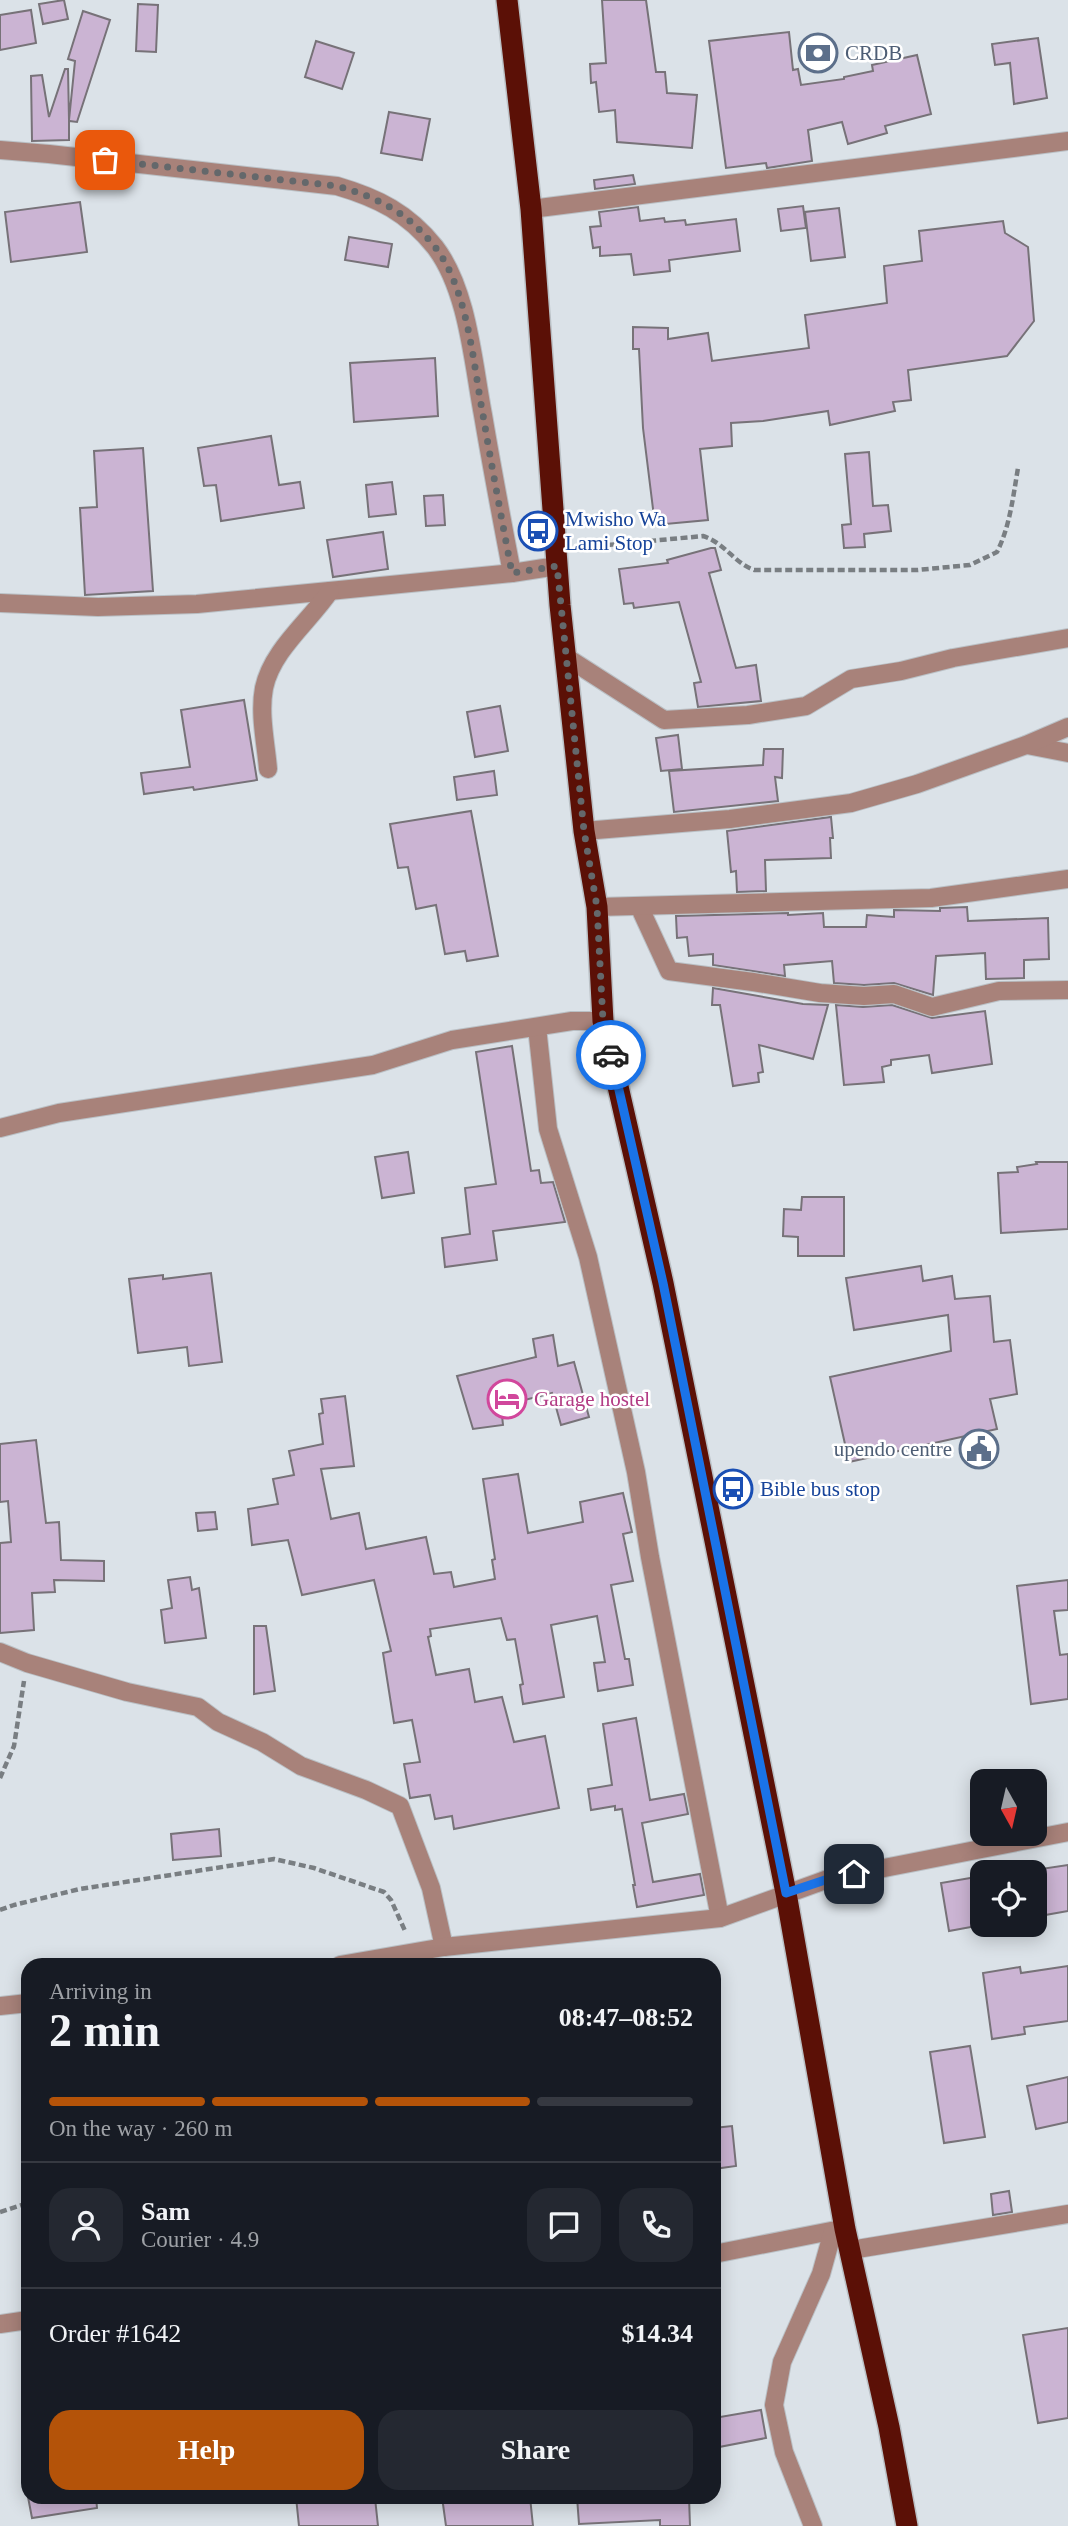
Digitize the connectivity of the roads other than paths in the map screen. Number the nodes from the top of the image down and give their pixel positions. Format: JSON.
{"nodes":[{"id":1,"x":507,"y":0,"type":"edge"},
{"id":2,"x":1068,"y":141,"type":"edge"},
{"id":3,"x":0,"y":150,"type":"edge"},
{"id":4,"x":531,"y":209,"type":"junction"},
{"id":5,"x":556,"y":558,"type":"junction"},
{"id":6,"x":512,"y":573,"type":"junction"},
{"id":7,"x":330,"y":590,"type":"junction"},
{"id":8,"x":0,"y":603,"type":"edge"},
{"id":9,"x":1068,"y":638,"type":"edge"},
{"id":10,"x":566,"y":657,"type":"junction"},
{"id":11,"x":1068,"y":727,"type":"edge"},
{"id":12,"x":1026,"y":745,"type":"junction"},
{"id":13,"x":1068,"y":752,"type":"edge"},
{"id":14,"x":268,"y":769,"type":"dead end"},
{"id":15,"x":584,"y":831,"type":"junction"},
{"id":16,"x":1068,"y":879,"type":"edge"},
{"id":17,"x":639,"y":906,"type":"junction"},
{"id":18,"x":597,"y":907,"type":"junction"},
{"id":19,"x":1068,"y":990,"type":"edge"},
{"id":20,"x":603,"y":1021,"type":"junction"},
{"id":21,"x":537,"y":1027,"type":"junction"},
{"id":22,"x":0,"y":1128,"type":"edge"},
{"id":23,"x":0,"y":1652,"type":"edge"},
{"id":24,"x":1068,"y":1832,"type":"edge"},
{"id":25,"x":786,"y":1893,"type":"junction"},
{"id":26,"x":720,"y":1918,"type":"junction"},
{"id":27,"x":444,"y":1947,"type":"junction"},
{"id":28,"x":400,"y":1958,"type":"edge"},
{"id":29,"x":21,"y":2004,"type":"edge"},
{"id":30,"x":0,"y":2006,"type":"edge"},
{"id":31,"x":1065,"y":2214,"type":"edge"},
{"id":32,"x":839,"y":2230,"type":"junction"},
{"id":33,"x":850,"y":2250,"type":"junction"},
{"id":34,"x":721,"y":2253,"type":"edge"},
{"id":35,"x":21,"y":2321,"type":"edge"},
{"id":36,"x":0,"y":2324,"type":"edge"},
{"id":37,"x":813,"y":2526,"type":"edge"},
{"id":38,"x":907,"y":2526,"type":"edge"}],
"edges":[{"from":1,"to":4,"type":"highway"},
{"from":2,"to":4,"type":"street"},
{"from":3,"to":6,"type":"street"},
{"from":4,"to":5,"type":"highway"},
{"from":5,"to":6,"type":"street"},
{"from":5,"to":10,"type":"highway"},
{"from":6,"to":7,"type":"street"},
{"from":7,"to":8,"type":"street"},
{"from":7,"to":14,"type":"street"},
{"from":9,"to":10,"type":"street"},
{"from":10,"to":15,"type":"highway"},
{"from":11,"to":12,"type":"street"},
{"from":12,"to":13,"type":"street"},
{"from":12,"to":15,"type":"street"},
{"from":15,"to":18,"type":"highway"},
{"from":16,"to":17,"type":"street"},
{"from":17,"to":18,"type":"street"},
{"from":17,"to":19,"type":"street"},
{"from":18,"to":20,"type":"highway"},
{"from":20,"to":21,"type":"street"},
{"from":20,"to":25,"type":"highway"},
{"from":21,"to":22,"type":"street"},
{"from":21,"to":26,"type":"street"},
{"from":23,"to":27,"type":"street"},
{"from":24,"to":25,"type":"street"},
{"from":25,"to":26,"type":"street"},
{"from":25,"to":32,"type":"highway"},
{"from":26,"to":27,"type":"street"},
{"from":27,"to":28,"type":"street"},
{"from":29,"to":30,"type":"street"},
{"from":31,"to":33,"type":"street"},
{"from":32,"to":33,"type":"highway"},
{"from":32,"to":34,"type":"street"},
{"from":32,"to":37,"type":"street"},
{"from":33,"to":38,"type":"highway"},
{"from":35,"to":36,"type":"street"}]}
